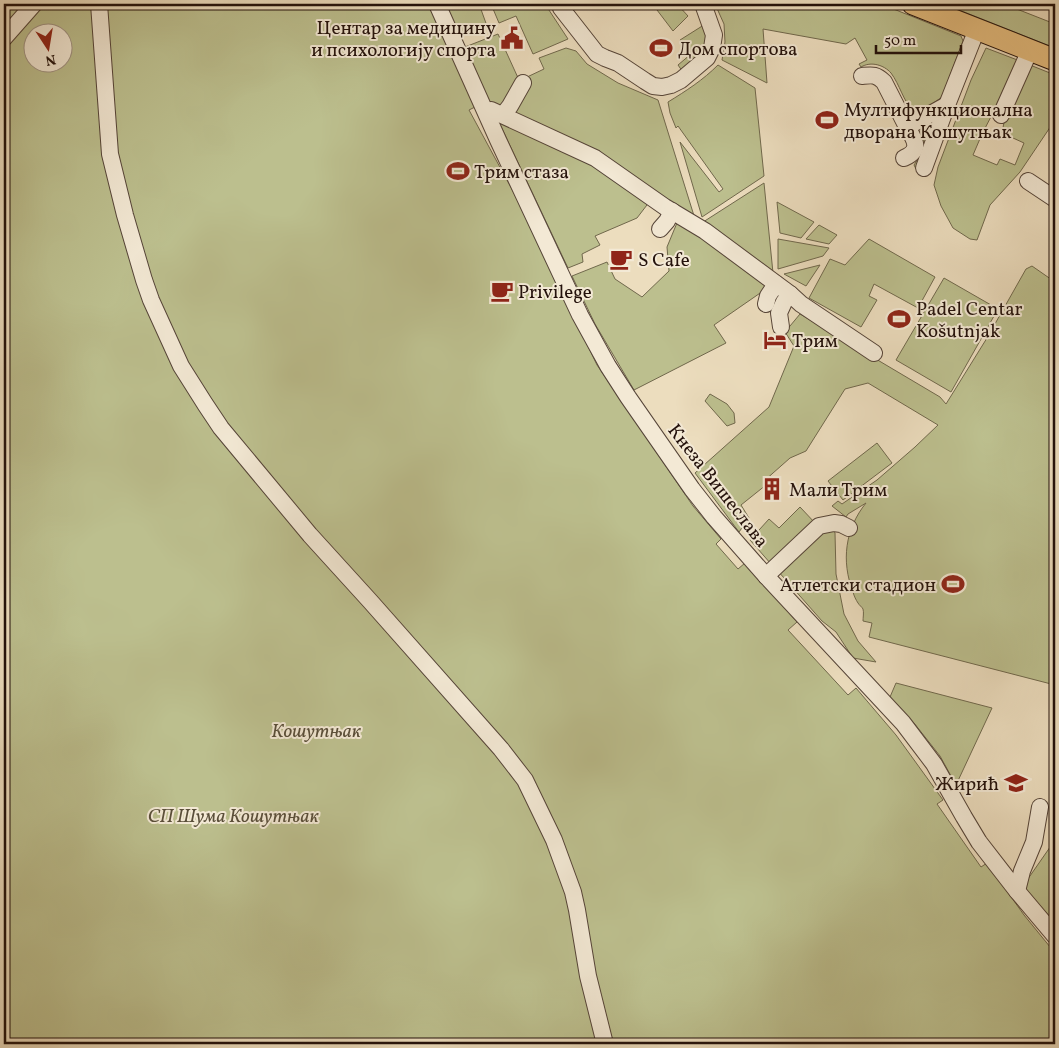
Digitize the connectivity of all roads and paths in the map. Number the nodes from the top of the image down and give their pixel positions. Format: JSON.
{"nodes":[{"id":1,"x":34,"y":4,"type":"edge"},
{"id":2,"x":99,"y":4,"type":"edge"},
{"id":3,"x":437,"y":4,"type":"edge"},
{"id":4,"x":560,"y":4,"type":"edge"},
{"id":5,"x":566,"y":4,"type":"edge"},
{"id":6,"x":703,"y":4,"type":"edge"},
{"id":7,"x":913,"y":4,"type":"edge"},
{"id":8,"x":977,"y":29,"type":"junction"},
{"id":9,"x":4,"y":38,"type":"edge"},
{"id":10,"x":1030,"y":50,"type":"junction"},
{"id":11,"x":1055,"y":60,"type":"edge"},
{"id":12,"x":618,"y":63,"type":"junction"},
{"id":13,"x":862,"y":76,"type":"dead end"},
{"id":14,"x":523,"y":83,"type":"dead end"},
{"id":15,"x":947,"y":105,"type":"junction"},
{"id":16,"x":486,"y":112,"type":"junction"},
{"id":17,"x":503,"y":115,"type":"junction"},
{"id":18,"x":1002,"y":115,"type":"dead end"},
{"id":19,"x":907,"y":127,"type":"junction"},
{"id":20,"x":904,"y":158,"type":"dead end"},
{"id":21,"x":924,"y":168,"type":"dead end"},
{"id":22,"x":1028,"y":181,"type":"dead end"},
{"id":23,"x":1055,"y":199,"type":"edge"},
{"id":24,"x":672,"y":211,"type":"junction"},
{"id":25,"x":660,"y":229,"type":"dead end"},
{"id":26,"x":790,"y":294,"type":"junction"},
{"id":27,"x":774,"y":305,"type":"junction"},
{"id":28,"x":874,"y":353,"type":"dead end"},
{"id":29,"x":849,"y":528,"type":"dead end"},
{"id":30,"x":766,"y":576,"type":"junction"},
{"id":31,"x":1040,"y":807,"type":"dead end"},
{"id":32,"x":1018,"y":891,"type":"junction"},
{"id":33,"x":1055,"y":936,"type":"edge"},
{"id":34,"x":605,"y":1044,"type":"edge"}],
"edges":[{"from":1,"to":9,"type":"street"},
{"from":2,"to":34,"type":"street"},
{"from":3,"to":16,"type":"street","name":"Кнеза Вишеслава"},
{"from":4,"to":12,"type":"street"},
{"from":5,"to":12,"type":"street"},
{"from":6,"to":12,"type":"street"},
{"from":7,"to":8,"type":"main road"},
{"from":8,"to":10,"type":"main road"},
{"from":8,"to":15,"type":"street"},
{"from":10,"to":11,"type":"main road"},
{"from":10,"to":18,"type":"street"},
{"from":13,"to":19,"type":"street"},
{"from":14,"to":17,"type":"street"},
{"from":15,"to":19,"type":"street"},
{"from":15,"to":21,"type":"street"},
{"from":16,"to":17,"type":"street"},
{"from":16,"to":30,"type":"street","name":"Кнеза Вишеслава"},
{"from":17,"to":24,"type":"street"},
{"from":19,"to":20,"type":"street"},
{"from":22,"to":23,"type":"street"},
{"from":24,"to":25,"type":"street"},
{"from":24,"to":27,"type":"street"},
{"from":26,"to":27,"type":"street"},
{"from":26,"to":27,"type":"street"},
{"from":26,"to":28,"type":"street"},
{"from":29,"to":30,"type":"street"},
{"from":30,"to":32,"type":"street","name":"Кнеза Вишеслава"},
{"from":31,"to":32,"type":"street"},
{"from":32,"to":33,"type":"street","name":"Кнеза Вишеслава"}]}
